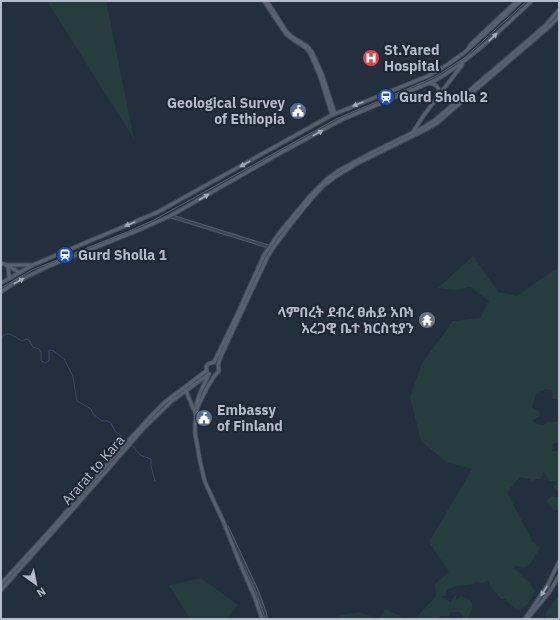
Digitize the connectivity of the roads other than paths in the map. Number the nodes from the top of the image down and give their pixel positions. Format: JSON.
{"nodes":[{"id":1,"x":264,"y":1,"type":"edge"},
{"id":2,"x":267,"y":1,"type":"edge"},
{"id":3,"x":519,"y":1,"type":"edge"},
{"id":4,"x":532,"y":1,"type":"edge"},
{"id":5,"x":559,"y":10,"type":"edge"},
{"id":6,"x":557,"y":17,"type":"edge"},
{"id":7,"x":518,"y":51,"type":"junction"},
{"id":8,"x":464,"y":62,"type":"junction"},
{"id":9,"x":430,"y":83,"type":"junction"},
{"id":10,"x":439,"y":96,"type":"junction"},
{"id":11,"x":334,"y":114,"type":"junction"},
{"id":12,"x":413,"y":133,"type":"junction"},
{"id":13,"x":411,"y":137,"type":"junction"},
{"id":14,"x":279,"y":144,"type":"junction"},
{"id":15,"x":382,"y":150,"type":"junction"},
{"id":16,"x":284,"y":151,"type":"junction"},
{"id":17,"x":170,"y":216,"type":"junction"},
{"id":18,"x":271,"y":247,"type":"junction"},
{"id":19,"x":5,"y":264,"type":"edge"},
{"id":20,"x":33,"y":265,"type":"junction"},
{"id":21,"x":19,"y":272,"type":"junction"},
{"id":22,"x":9,"y":277,"type":"junction"},
{"id":23,"x":1,"y":283,"type":"edge"},
{"id":24,"x":1,"y":292,"type":"edge"},
{"id":25,"x":214,"y":362,"type":"junction"},
{"id":26,"x":218,"y":365,"type":"junction"},
{"id":27,"x":208,"y":373,"type":"junction"},
{"id":28,"x":214,"y":375,"type":"junction"},
{"id":29,"x":186,"y":391,"type":"junction"},
{"id":30,"x":197,"y":408,"type":"junction"},
{"id":31,"x":196,"y":416,"type":"junction"},
{"id":32,"x":127,"y":445,"type":"junction"},
{"id":33,"x":224,"y":523,"type":"junction"},
{"id":34,"x":559,"y":562,"type":"edge"},
{"id":35,"x":559,"y":576,"type":"edge"},
{"id":36,"x":1,"y":584,"type":"edge"},
{"id":37,"x":1,"y":590,"type":"edge"},
{"id":38,"x":262,"y":619,"type":"edge"},
{"id":39,"x":266,"y":619,"type":"edge"},
{"id":40,"x":526,"y":619,"type":"edge"}],
"edges":[{"from":1,"to":11,"type":"main road"},
{"from":2,"to":11,"type":"main road"},
{"from":3,"to":11,"type":"main road","one_way":true},
{"from":8,"to":4,"type":"main road","one_way":true},
{"from":5,"to":6,"type":"main road"},
{"from":6,"to":7,"type":"main road"},
{"from":7,"to":12,"type":"main road"},
{"from":7,"to":13,"type":"main road"},
{"from":8,"to":9,"type":"main road"},
{"from":8,"to":10,"type":"main road"},
{"from":9,"to":10,"type":"main road"},
{"from":16,"to":9,"type":"main road","one_way":true},
{"from":10,"to":12,"type":"main road"},
{"from":11,"to":14,"type":"main road"},
{"from":12,"to":13,"type":"main road"},
{"from":12,"to":15,"type":"main road"},
{"from":13,"to":15,"type":"main road"},
{"from":14,"to":16,"type":"main road"},
{"from":14,"to":20,"type":"main road","one_way":true},
{"from":15,"to":18,"type":"main road"},
{"from":17,"to":16,"type":"main road","one_way":true},
{"from":17,"to":18,"type":"street"},
{"from":24,"to":17,"type":"main road","one_way":true},
{"from":18,"to":25,"type":"main road"},
{"from":18,"to":26,"type":"main road"},
{"from":19,"to":20,"type":"main road"},
{"from":19,"to":21,"type":"main road"},
{"from":19,"to":22,"type":"main road"},
{"from":20,"to":21,"type":"main road"},
{"from":21,"to":22,"type":"main road"},
{"from":22,"to":23,"type":"main road"},
{"from":25,"to":26,"type":"main road"},
{"from":25,"to":27,"type":"main road"},
{"from":26,"to":28,"type":"main road"},
{"from":27,"to":28,"type":"main road"},
{"from":27,"to":29,"type":"main road","name":"Ararat to Kara"},
{"from":27,"to":30,"type":"main road"},
{"from":27,"to":32,"type":"main road","name":"Ararat to Kara"},
{"from":28,"to":30,"type":"main road"},
{"from":29,"to":31,"type":"main road"},
{"from":29,"to":32,"type":"main road","name":"Ararat to Kara"},
{"from":30,"to":31,"type":"main road"},
{"from":31,"to":33,"type":"main road"},
{"from":32,"to":36,"type":"main road","name":"Ararat to Kara"},
{"from":32,"to":37,"type":"main road","name":"Ararat to Kara"},
{"from":33,"to":38,"type":"main road"},
{"from":33,"to":39,"type":"street"},
{"from":34,"to":40,"type":"main road","one_way":true},
{"from":35,"to":40,"type":"main road"}]}
